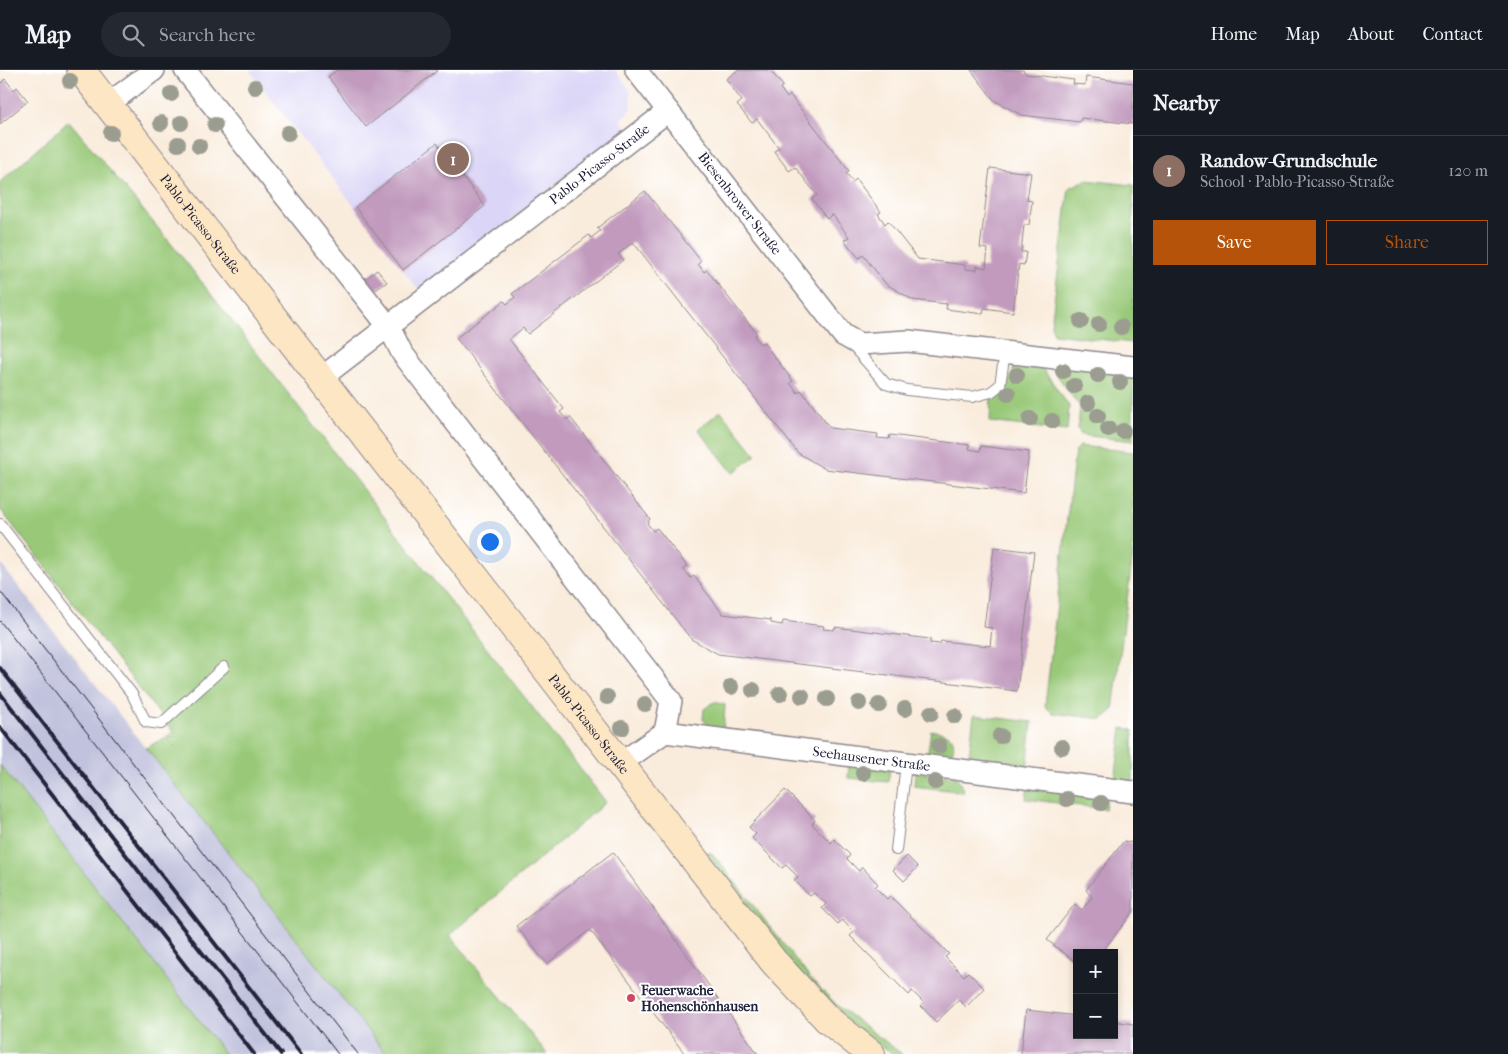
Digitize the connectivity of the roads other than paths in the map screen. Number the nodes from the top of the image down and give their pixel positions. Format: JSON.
{"nodes":[{"id":1,"x":80,"y":70,"type":"edge"},
{"id":2,"x":154,"y":70,"type":"edge"},
{"id":3,"x":185,"y":70,"type":"edge"},
{"id":4,"x":636,"y":70,"type":"edge"},
{"id":5,"x":108,"y":104,"type":"junction"},
{"id":6,"x":668,"y":111,"type":"junction"},
{"id":7,"x":389,"y":327,"type":"junction"},
{"id":8,"x":844,"y":336,"type":"junction"},
{"id":9,"x":1005,"y":352,"type":"junction"},
{"id":10,"x":1133,"y":367,"type":"edge"},
{"id":11,"x":321,"y":378,"type":"junction"},
{"id":12,"x":0,"y":524,"type":"edge"},
{"id":13,"x":224,"y":668,"type":"dead end"},
{"id":14,"x":665,"y":732,"type":"junction"},
{"id":15,"x":621,"y":763,"type":"junction"},
{"id":16,"x":906,"y":764,"type":"junction"},
{"id":17,"x":1133,"y":792,"type":"edge"},
{"id":18,"x":896,"y":850,"type":"dead end"},
{"id":19,"x":871,"y":1054,"type":"edge"}],
"edges":[{"from":1,"to":5,"type":"main road","name":"Pablo-Picasso-Straße"},
{"from":2,"to":5,"type":"street"},
{"from":3,"to":7,"type":"street"},
{"from":4,"to":6,"type":"street","name":"Biesenbrower Straße"},
{"from":5,"to":11,"type":"main road","name":"Pablo-Picasso-Straße"},
{"from":6,"to":7,"type":"street","name":"Pablo-Picasso-Straße"},
{"from":6,"to":8,"type":"street","name":"Biesenbrower Straße"},
{"from":7,"to":11,"type":"street","name":"Pablo-Picasso-Straße"},
{"from":7,"to":14,"type":"street"},
{"from":8,"to":9,"type":"street"},
{"from":8,"to":9,"type":"lane","name":"Biesenbrower Straße"},
{"from":9,"to":10,"type":"street"},
{"from":11,"to":15,"type":"main road","name":"Pablo-Picasso-Straße"},
{"from":12,"to":13,"type":"lane"},
{"from":14,"to":15,"type":"street"},
{"from":14,"to":16,"type":"street","name":"Seehausener Straße"},
{"from":15,"to":19,"type":"main road","name":"Pablo-Picasso-Straße"},
{"from":16,"to":17,"type":"street","name":"Seehausener Straße"},
{"from":16,"to":18,"type":"lane"}]}
